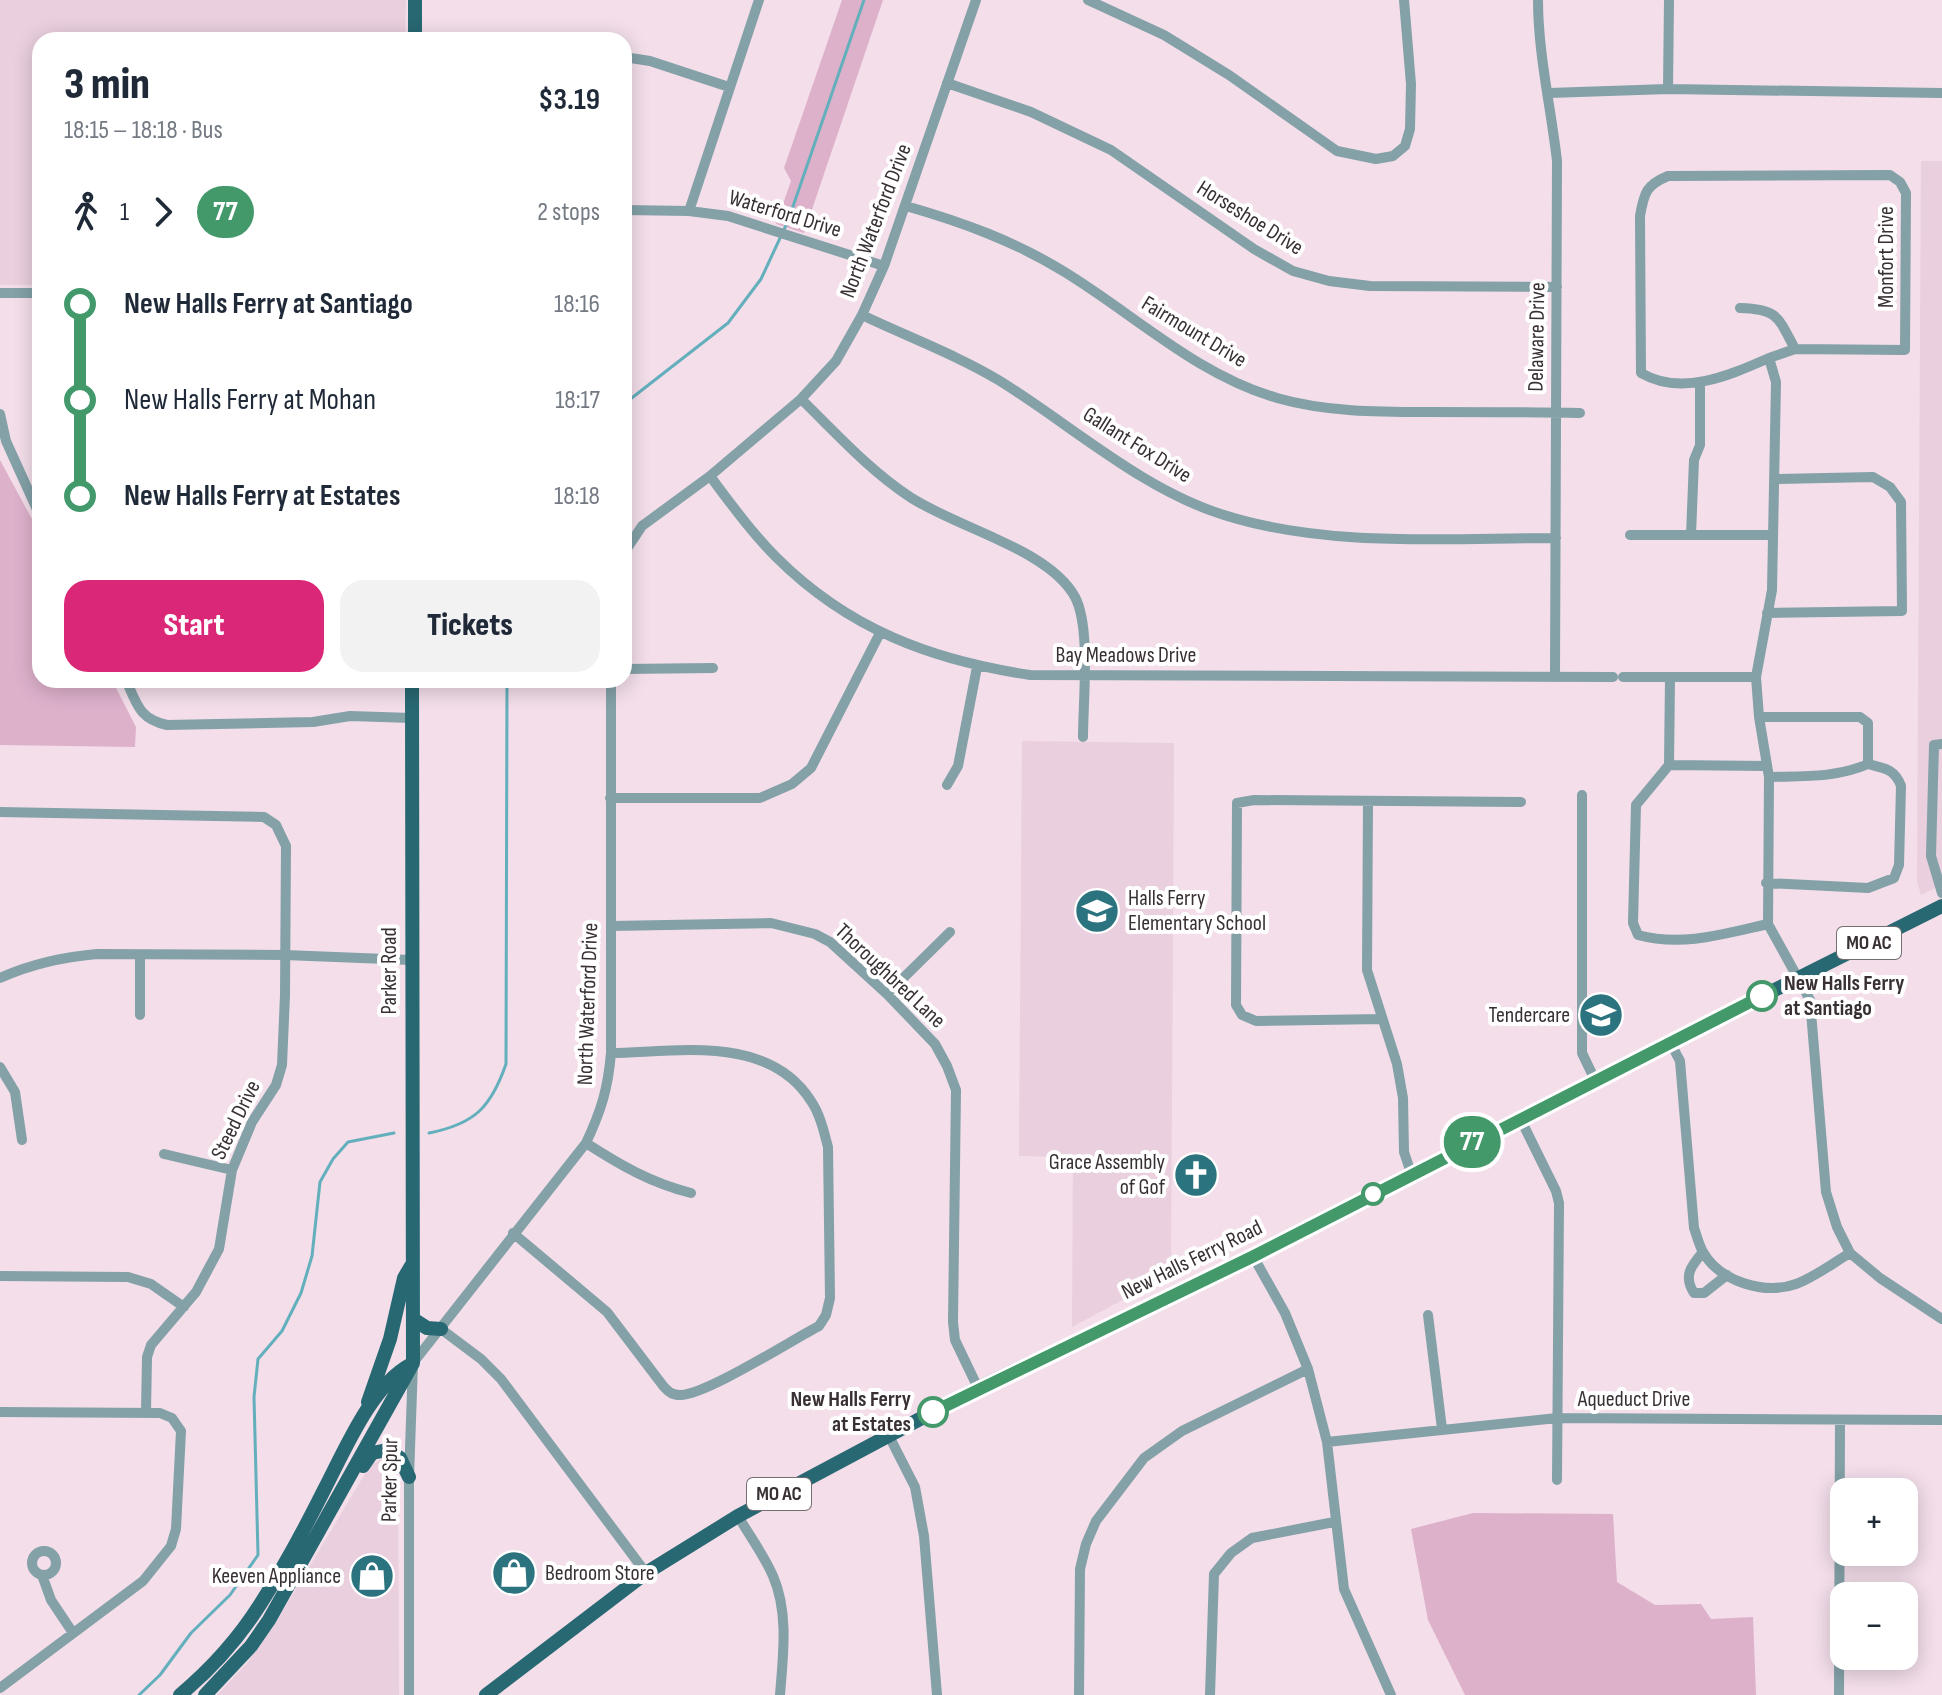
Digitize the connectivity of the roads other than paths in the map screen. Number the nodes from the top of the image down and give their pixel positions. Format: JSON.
{"nodes":[{"id":1,"x":415,"y":0,"type":"edge"},
{"id":2,"x":759,"y":0,"type":"edge"},
{"id":3,"x":976,"y":0,"type":"edge"},
{"id":4,"x":1088,"y":0,"type":"edge"},
{"id":5,"x":1404,"y":0,"type":"edge"},
{"id":6,"x":1538,"y":0,"type":"edge"},
{"id":7,"x":1669,"y":0,"type":"edge"},
{"id":8,"x":415,"y":32,"type":"edge"},
{"id":9,"x":632,"y":58,"type":"edge"},
{"id":10,"x":947,"y":83,"type":"junction"},
{"id":11,"x":729,"y":87,"type":"junction"},
{"id":12,"x":1668,"y":89,"type":"junction"},
{"id":13,"x":1549,"y":93,"type":"junction"},
{"id":14,"x":1942,"y":93,"type":"edge"},
{"id":15,"x":906,"y":206,"type":"junction"},
{"id":16,"x":632,"y":210,"type":"edge"},
{"id":17,"x":689,"y":211,"type":"junction"},
{"id":18,"x":884,"y":266,"type":"junction"},
{"id":19,"x":1557,"y":287,"type":"junction"},
{"id":20,"x":0,"y":293,"type":"edge"},
{"id":21,"x":32,"y":293,"type":"edge"},
{"id":22,"x":1740,"y":308,"type":"dead end"},
{"id":23,"x":862,"y":315,"type":"junction"},
{"id":24,"x":1795,"y":349,"type":"junction"},
{"id":25,"x":1769,"y":358,"type":"junction"},
{"id":26,"x":1700,"y":384,"type":"junction"},
{"id":27,"x":801,"y":399,"type":"junction"},
{"id":28,"x":1556,"y":413,"type":"junction"},
{"id":29,"x":1580,"y":413,"type":"dead end"},
{"id":30,"x":0,"y":414,"type":"edge"},
{"id":31,"x":710,"y":476,"type":"junction"},
{"id":32,"x":1774,"y":479,"type":"junction"},
{"id":33,"x":32,"y":498,"type":"edge"},
{"id":34,"x":1630,"y":535,"type":"dead end"},
{"id":35,"x":1691,"y":535,"type":"junction"},
{"id":36,"x":1773,"y":535,"type":"junction"},
{"id":37,"x":1556,"y":538,"type":"junction"},
{"id":38,"x":632,"y":541,"type":"edge"},
{"id":39,"x":1767,"y":613,"type":"junction"},
{"id":40,"x":880,"y":633,"type":"junction"},
{"id":41,"x":977,"y":667,"type":"junction"},
{"id":42,"x":713,"y":668,"type":"dead end"},
{"id":43,"x":632,"y":669,"type":"edge"},
{"id":44,"x":1555,"y":675,"type":"junction"},
{"id":45,"x":1083,"y":676,"type":"junction"},
{"id":46,"x":1756,"y":677,"type":"junction"},
{"id":47,"x":1670,"y":678,"type":"junction"},
{"id":48,"x":130,"y":688,"type":"edge"},
{"id":49,"x":412,"y":688,"type":"edge"},
{"id":50,"x":611,"y":688,"type":"edge"},
{"id":51,"x":1759,"y":717,"type":"junction"},
{"id":52,"x":412,"y":718,"type":"junction"},
{"id":53,"x":1083,"y":737,"type":"dead end"},
{"id":54,"x":1942,"y":744,"type":"edge"},
{"id":55,"x":1868,"y":764,"type":"junction"},
{"id":56,"x":1669,"y":765,"type":"junction"},
{"id":57,"x":1768,"y":772,"type":"junction"},
{"id":58,"x":947,"y":785,"type":"dead end"},
{"id":59,"x":1582,"y":795,"type":"dead end"},
{"id":60,"x":610,"y":798,"type":"junction"},
{"id":61,"x":1521,"y":802,"type":"dead end"},
{"id":62,"x":1368,"y":803,"type":"junction"},
{"id":63,"x":0,"y":812,"type":"edge"},
{"id":64,"x":1766,"y":883,"type":"junction"},
{"id":65,"x":1942,"y":893,"type":"edge"},
{"id":66,"x":1942,"y":906,"type":"edge"},
{"id":67,"x":1768,"y":924,"type":"junction"},
{"id":68,"x":611,"y":926,"type":"junction"},
{"id":69,"x":950,"y":932,"type":"dead end"},
{"id":70,"x":140,"y":955,"type":"junction"},
{"id":71,"x":285,"y":955,"type":"junction"},
{"id":72,"x":411,"y":960,"type":"junction"},
{"id":73,"x":0,"y":978,"type":"edge"},
{"id":74,"x":1796,"y":979,"type":"junction"},
{"id":75,"x":887,"y":994,"type":"junction"},
{"id":76,"x":140,"y":1015,"type":"dead end"},
{"id":77,"x":1382,"y":1019,"type":"junction"},
{"id":78,"x":1670,"y":1042,"type":"junction"},
{"id":79,"x":611,"y":1053,"type":"junction"},
{"id":80,"x":0,"y":1067,"type":"edge"},
{"id":81,"x":1595,"y":1080,"type":"junction"},
{"id":82,"x":1520,"y":1118,"type":"junction"},
{"id":83,"x":22,"y":1140,"type":"dead end"},
{"id":84,"x":586,"y":1143,"type":"junction"},
{"id":85,"x":164,"y":1154,"type":"dead end"},
{"id":86,"x":232,"y":1170,"type":"junction"},
{"id":87,"x":1411,"y":1173,"type":"junction"},
{"id":88,"x":691,"y":1193,"type":"dead end"},
{"id":89,"x":513,"y":1233,"type":"junction"},
{"id":90,"x":1703,"y":1252,"type":"junction"},
{"id":91,"x":1850,"y":1253,"type":"junction"},
{"id":92,"x":1253,"y":1256,"type":"junction"},
{"id":93,"x":413,"y":1262,"type":"junction"},
{"id":94,"x":1727,"y":1275,"type":"junction"},
{"id":95,"x":0,"y":1276,"type":"edge"},
{"id":96,"x":184,"y":1307,"type":"junction"},
{"id":97,"x":1428,"y":1315,"type":"dead end"},
{"id":98,"x":413,"y":1319,"type":"junction"},
{"id":99,"x":1942,"y":1319,"type":"edge"},
{"id":100,"x":441,"y":1329,"type":"junction"},
{"id":101,"x":413,"y":1363,"type":"junction"},
{"id":102,"x":1308,"y":1369,"type":"junction"},
{"id":103,"x":978,"y":1388,"type":"junction"},
{"id":104,"x":0,"y":1412,"type":"edge"},
{"id":105,"x":146,"y":1412,"type":"junction"},
{"id":106,"x":1557,"y":1418,"type":"junction"},
{"id":107,"x":1840,"y":1420,"type":"junction"},
{"id":108,"x":1942,"y":1420,"type":"edge"},
{"id":109,"x":1442,"y":1429,"type":"junction"},
{"id":110,"x":353,"y":1436,"type":"junction"},
{"id":111,"x":889,"y":1436,"type":"junction"},
{"id":112,"x":1327,"y":1442,"type":"junction"},
{"id":113,"x":409,"y":1477,"type":"junction"},
{"id":114,"x":1557,"y":1480,"type":"dead end"},
{"id":115,"x":331,"y":1512,"type":"junction"},
{"id":116,"x":738,"y":1516,"type":"junction"},
{"id":117,"x":1334,"y":1522,"type":"junction"},
{"id":118,"x":646,"y":1573,"type":"junction"},
{"id":119,"x":42,"y":1575,"type":"dead end"},
{"id":120,"x":73,"y":1633,"type":"junction"},
{"id":121,"x":0,"y":1688,"type":"edge"},
{"id":122,"x":180,"y":1695,"type":"edge"},
{"id":123,"x":205,"y":1695,"type":"edge"},
{"id":124,"x":409,"y":1695,"type":"edge"},
{"id":125,"x":486,"y":1695,"type":"edge"},
{"id":126,"x":780,"y":1695,"type":"edge"},
{"id":127,"x":937,"y":1695,"type":"edge"},
{"id":128,"x":1079,"y":1695,"type":"edge"},
{"id":129,"x":1210,"y":1695,"type":"edge"},
{"id":130,"x":1391,"y":1695,"type":"edge"},
{"id":131,"x":1839,"y":1695,"type":"edge"}],
"edges":[{"from":1,"to":8,"type":"main road"},
{"from":2,"to":11,"type":"street"},
{"from":3,"to":10,"type":"street","name":"North Waterford Drive"},
{"from":4,"to":5,"type":"street"},
{"from":6,"to":13,"type":"street","name":"Delaware Drive"},
{"from":7,"to":12,"type":"street"},
{"from":9,"to":11,"type":"street"},
{"from":10,"to":15,"type":"street","name":"North Waterford Drive"},
{"from":10,"to":19,"type":"street","name":"Horseshoe Drive"},
{"from":11,"to":17,"type":"street"},
{"from":12,"to":13,"type":"street"},
{"from":12,"to":14,"type":"street"},
{"from":13,"to":19,"type":"street","name":"Delaware Drive"},
{"from":15,"to":18,"type":"street","name":"North Waterford Drive"},
{"from":15,"to":28,"type":"street","name":"Fairmount Drive"},
{"from":16,"to":17,"type":"street","name":"Waterford Drive"},
{"from":17,"to":18,"type":"street","name":"Waterford Drive"},
{"from":18,"to":23,"type":"street","name":"North Waterford Drive"},
{"from":19,"to":28,"type":"street","name":"Delaware Drive"},
{"from":20,"to":21,"type":"street"},
{"from":22,"to":24,"type":"street"},
{"from":23,"to":27,"type":"street","name":"North Waterford Drive"},
{"from":23,"to":37,"type":"street","name":"Gallant Fox Drive"},
{"from":24,"to":25,"type":"street"},
{"from":24,"to":26,"type":"street","name":"Monfort Drive"},
{"from":25,"to":26,"type":"street"},
{"from":25,"to":32,"type":"street"},
{"from":26,"to":35,"type":"street"},
{"from":27,"to":31,"type":"street","name":"North Waterford Drive"},
{"from":27,"to":45,"type":"street"},
{"from":28,"to":29,"type":"street","name":"Fairmount Drive"},
{"from":28,"to":37,"type":"street","name":"Delaware Drive"},
{"from":30,"to":33,"type":"street"},
{"from":31,"to":38,"type":"street","name":"North Waterford Drive"},
{"from":31,"to":40,"type":"street","name":"Bay Meadows Drive"},
{"from":32,"to":36,"type":"street"},
{"from":32,"to":39,"type":"street"},
{"from":34,"to":35,"type":"street"},
{"from":35,"to":36,"type":"street"},
{"from":36,"to":39,"type":"street"},
{"from":37,"to":44,"type":"street","name":"Delaware Drive"},
{"from":39,"to":46,"type":"street"},
{"from":40,"to":41,"type":"street","name":"Bay Meadows Drive"},
{"from":40,"to":60,"type":"street"},
{"from":41,"to":45,"type":"street","name":"Bay Meadows Drive"},
{"from":41,"to":58,"type":"street"},
{"from":42,"to":43,"type":"street"},
{"from":44,"to":45,"type":"street","name":"Bay Meadows Drive"},
{"from":44,"to":47,"type":"street","name":"Bay Meadows Drive"},
{"from":45,"to":53,"type":"street"},
{"from":46,"to":47,"type":"street","name":"Bay Meadows Drive"},
{"from":46,"to":51,"type":"street"},
{"from":47,"to":56,"type":"street"},
{"from":48,"to":52,"type":"street"},
{"from":49,"to":52,"type":"main road","name":"Parker Road"},
{"from":50,"to":60,"type":"street","name":"North Waterford Drive"},
{"from":51,"to":55,"type":"street"},
{"from":51,"to":57,"type":"street"},
{"from":52,"to":72,"type":"main road","name":"Parker Road"},
{"from":54,"to":65,"type":"street"},
{"from":55,"to":57,"type":"street"},
{"from":55,"to":64,"type":"street"},
{"from":56,"to":57,"type":"street"},
{"from":56,"to":67,"type":"street"},
{"from":57,"to":64,"type":"street"},
{"from":59,"to":81,"type":"street"},
{"from":60,"to":68,"type":"street","name":"North Waterford Drive"},
{"from":61,"to":62,"type":"street"},
{"from":62,"to":77,"type":"street"},
{"from":62,"to":77,"type":"street"},
{"from":63,"to":71,"type":"street","name":"Steed Drive"},
{"from":64,"to":67,"type":"street"},
{"from":66,"to":74,"type":"main road","name":"New Halls Ferry Road","number":"MO AC"},
{"from":67,"to":74,"type":"street"},
{"from":68,"to":75,"type":"street","name":"Thoroughbred Lane"},
{"from":68,"to":79,"type":"street","name":"North Waterford Drive"},
{"from":69,"to":75,"type":"street"},
{"from":70,"to":71,"type":"street"},
{"from":70,"to":73,"type":"street"},
{"from":70,"to":76,"type":"street"},
{"from":71,"to":72,"type":"street"},
{"from":71,"to":86,"type":"street","name":"Steed Drive"},
{"from":72,"to":93,"type":"main road","name":"Parker Road"},
{"from":74,"to":78,"type":"main road","name":"New Halls Ferry Road","number":"MO AC"},
{"from":74,"to":91,"type":"street"},
{"from":75,"to":103,"type":"street","name":"Thoroughbred Lane"},
{"from":77,"to":87,"type":"street"},
{"from":78,"to":81,"type":"main road","name":"New Halls Ferry Road","number":"MO AC"},
{"from":78,"to":90,"type":"street"},
{"from":79,"to":84,"type":"street","name":"North Waterford Drive"},
{"from":79,"to":89,"type":"street"},
{"from":80,"to":83,"type":"street"},
{"from":81,"to":82,"type":"main road","name":"New Halls Ferry Road","number":"MO AC"},
{"from":82,"to":87,"type":"main road","name":"New Halls Ferry Road","number":"MO AC"},
{"from":82,"to":106,"type":"street"},
{"from":84,"to":88,"type":"street"},
{"from":84,"to":89,"type":"street","name":"North Waterford Drive"},
{"from":85,"to":86,"type":"street"},
{"from":86,"to":96,"type":"street","name":"Steed Drive"},
{"from":87,"to":92,"type":"main road","name":"New Halls Ferry Road","number":"MO AC"},
{"from":89,"to":100,"type":"street","name":"North Waterford Drive"},
{"from":90,"to":94,"type":"street"},
{"from":90,"to":94,"type":"street"},
{"from":91,"to":94,"type":"street"},
{"from":91,"to":99,"type":"street"},
{"from":92,"to":102,"type":"street"},
{"from":92,"to":103,"type":"main road","name":"New Halls Ferry Road","number":"MO AC"},
{"from":93,"to":98,"type":"main road","name":"Parker Road"},
{"from":93,"to":110,"type":"main road","name":"Parker Road"},
{"from":95,"to":96,"type":"street"},
{"from":96,"to":105,"type":"street","name":"Steed Drive"},
{"from":97,"to":109,"type":"street"},
{"from":98,"to":100,"type":"main road"},
{"from":98,"to":101,"type":"main road","name":"Parker Road"},
{"from":100,"to":101,"type":"street","name":"North Waterford Drive"},
{"from":100,"to":118,"type":"street"},
{"from":101,"to":110,"type":"main road","name":"Parker Road"},
{"from":101,"to":113,"type":"street","name":"Parker Spur"},
{"from":101,"to":115,"type":"main road","name":"Parker Road"},
{"from":102,"to":112,"type":"street"},
{"from":102,"to":128,"type":"street"},
{"from":103,"to":111,"type":"main road","name":"New Halls Ferry Road","number":"MO AC"},
{"from":104,"to":105,"type":"street"},
{"from":105,"to":120,"type":"street"},
{"from":106,"to":107,"type":"street","name":"Aqueduct Drive"},
{"from":106,"to":109,"type":"street","name":"Aqueduct Drive"},
{"from":106,"to":114,"type":"street"},
{"from":107,"to":108,"type":"street","name":"Aqueduct Drive"},
{"from":107,"to":131,"type":"street"},
{"from":109,"to":112,"type":"street","name":"Aqueduct Drive"},
{"from":110,"to":122,"type":"main road","name":"Parker Road"},
{"from":111,"to":116,"type":"main road","name":"New Halls Ferry Road","number":"MO AC"},
{"from":111,"to":127,"type":"street"},
{"from":112,"to":117,"type":"street"},
{"from":113,"to":115,"type":"main road"},
{"from":113,"to":124,"type":"street","name":"Parker Spur"},
{"from":115,"to":123,"type":"main road","name":"Parker Road"},
{"from":116,"to":118,"type":"main road","name":"New Halls Ferry Road","number":"MO AC"},
{"from":116,"to":126,"type":"street"},
{"from":117,"to":129,"type":"street"},
{"from":117,"to":130,"type":"street"},
{"from":118,"to":125,"type":"main road","name":"New Halls Ferry Road","number":"MO AC"},
{"from":119,"to":120,"type":"street"},
{"from":120,"to":121,"type":"street"}]}
